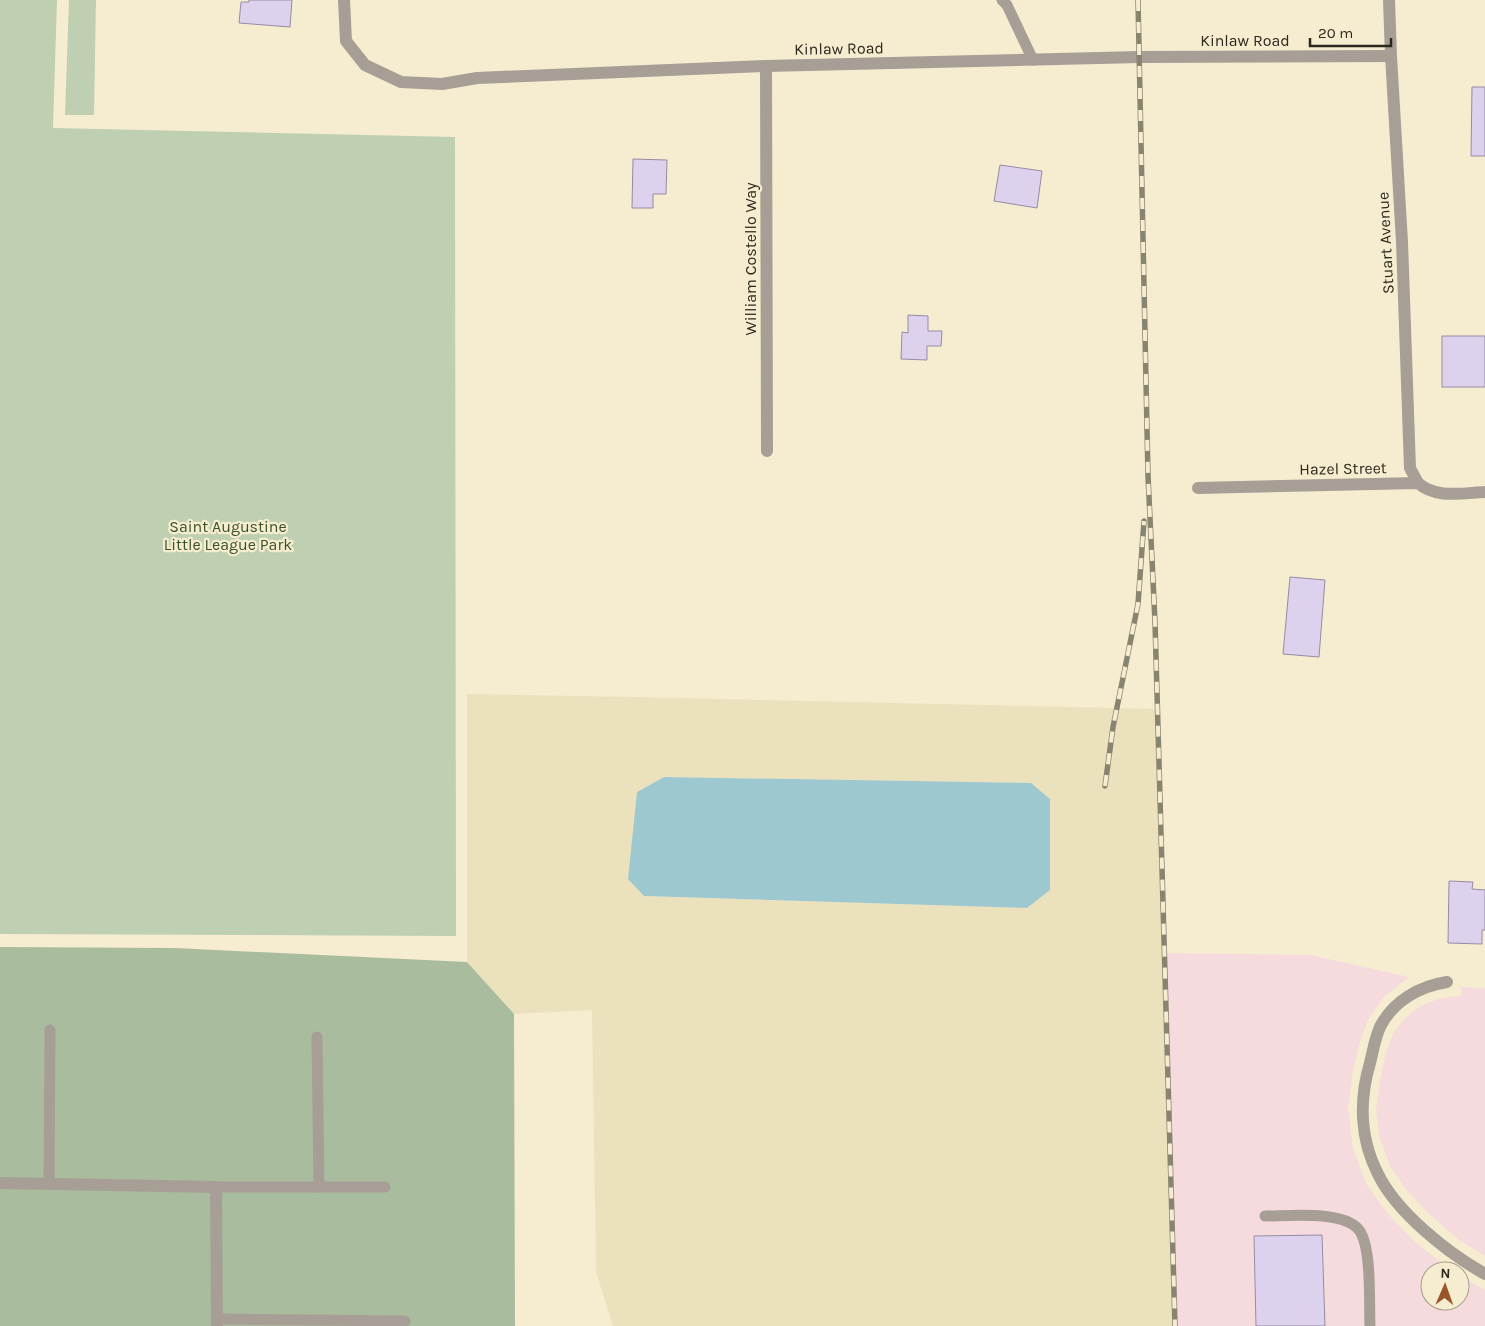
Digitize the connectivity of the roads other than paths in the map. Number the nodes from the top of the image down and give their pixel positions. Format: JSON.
{"nodes":[{"id":1,"x":344,"y":0,"type":"edge"},
{"id":2,"x":1002,"y":0,"type":"edge"},
{"id":3,"x":1389,"y":0,"type":"edge"},
{"id":4,"x":1391,"y":56,"type":"junction"},
{"id":5,"x":1033,"y":60,"type":"junction"},
{"id":6,"x":766,"y":66,"type":"junction"},
{"id":7,"x":767,"y":451,"type":"dead end"},
{"id":8,"x":1418,"y":483,"type":"junction"},
{"id":9,"x":1198,"y":488,"type":"dead end"},
{"id":10,"x":1485,"y":492,"type":"edge"},
{"id":11,"x":1447,"y":982,"type":"dead end"},
{"id":12,"x":50,"y":1030,"type":"dead end"},
{"id":13,"x":317,"y":1038,"type":"dead end"},
{"id":14,"x":0,"y":1183,"type":"edge"},
{"id":15,"x":49,"y":1184,"type":"junction"},
{"id":16,"x":216,"y":1187,"type":"junction"},
{"id":17,"x":319,"y":1187,"type":"junction"},
{"id":18,"x":385,"y":1187,"type":"dead end"},
{"id":19,"x":1265,"y":1216,"type":"dead end"},
{"id":20,"x":1485,"y":1274,"type":"edge"},
{"id":21,"x":405,"y":1321,"type":"dead end"},
{"id":22,"x":217,"y":1323,"type":"edge"},
{"id":23,"x":1370,"y":1326,"type":"edge"}],
"edges":[{"from":1,"to":6,"type":"street","name":"Kinlaw Road"},
{"from":2,"to":5,"type":"lane"},
{"from":3,"to":4,"type":"street","name":"Stuart Avenue"},
{"from":4,"to":5,"type":"street","name":"Kinlaw Road"},
{"from":4,"to":8,"type":"street","name":"Stuart Avenue"},
{"from":5,"to":6,"type":"street","name":"Kinlaw Road"},
{"from":6,"to":7,"type":"street","name":"William Costello Way"},
{"from":8,"to":9,"type":"street","name":"Hazel Street"},
{"from":8,"to":10,"type":"street","name":"Hazel Street"},
{"from":11,"to":20,"type":"street"},
{"from":12,"to":15,"type":"lane"},
{"from":13,"to":17,"type":"lane"},
{"from":14,"to":15,"type":"street"},
{"from":15,"to":16,"type":"street"},
{"from":16,"to":17,"type":"lane"},
{"from":16,"to":22,"type":"street"},
{"from":17,"to":18,"type":"lane"},
{"from":19,"to":23,"type":"lane"},
{"from":21,"to":22,"type":"lane"}]}
